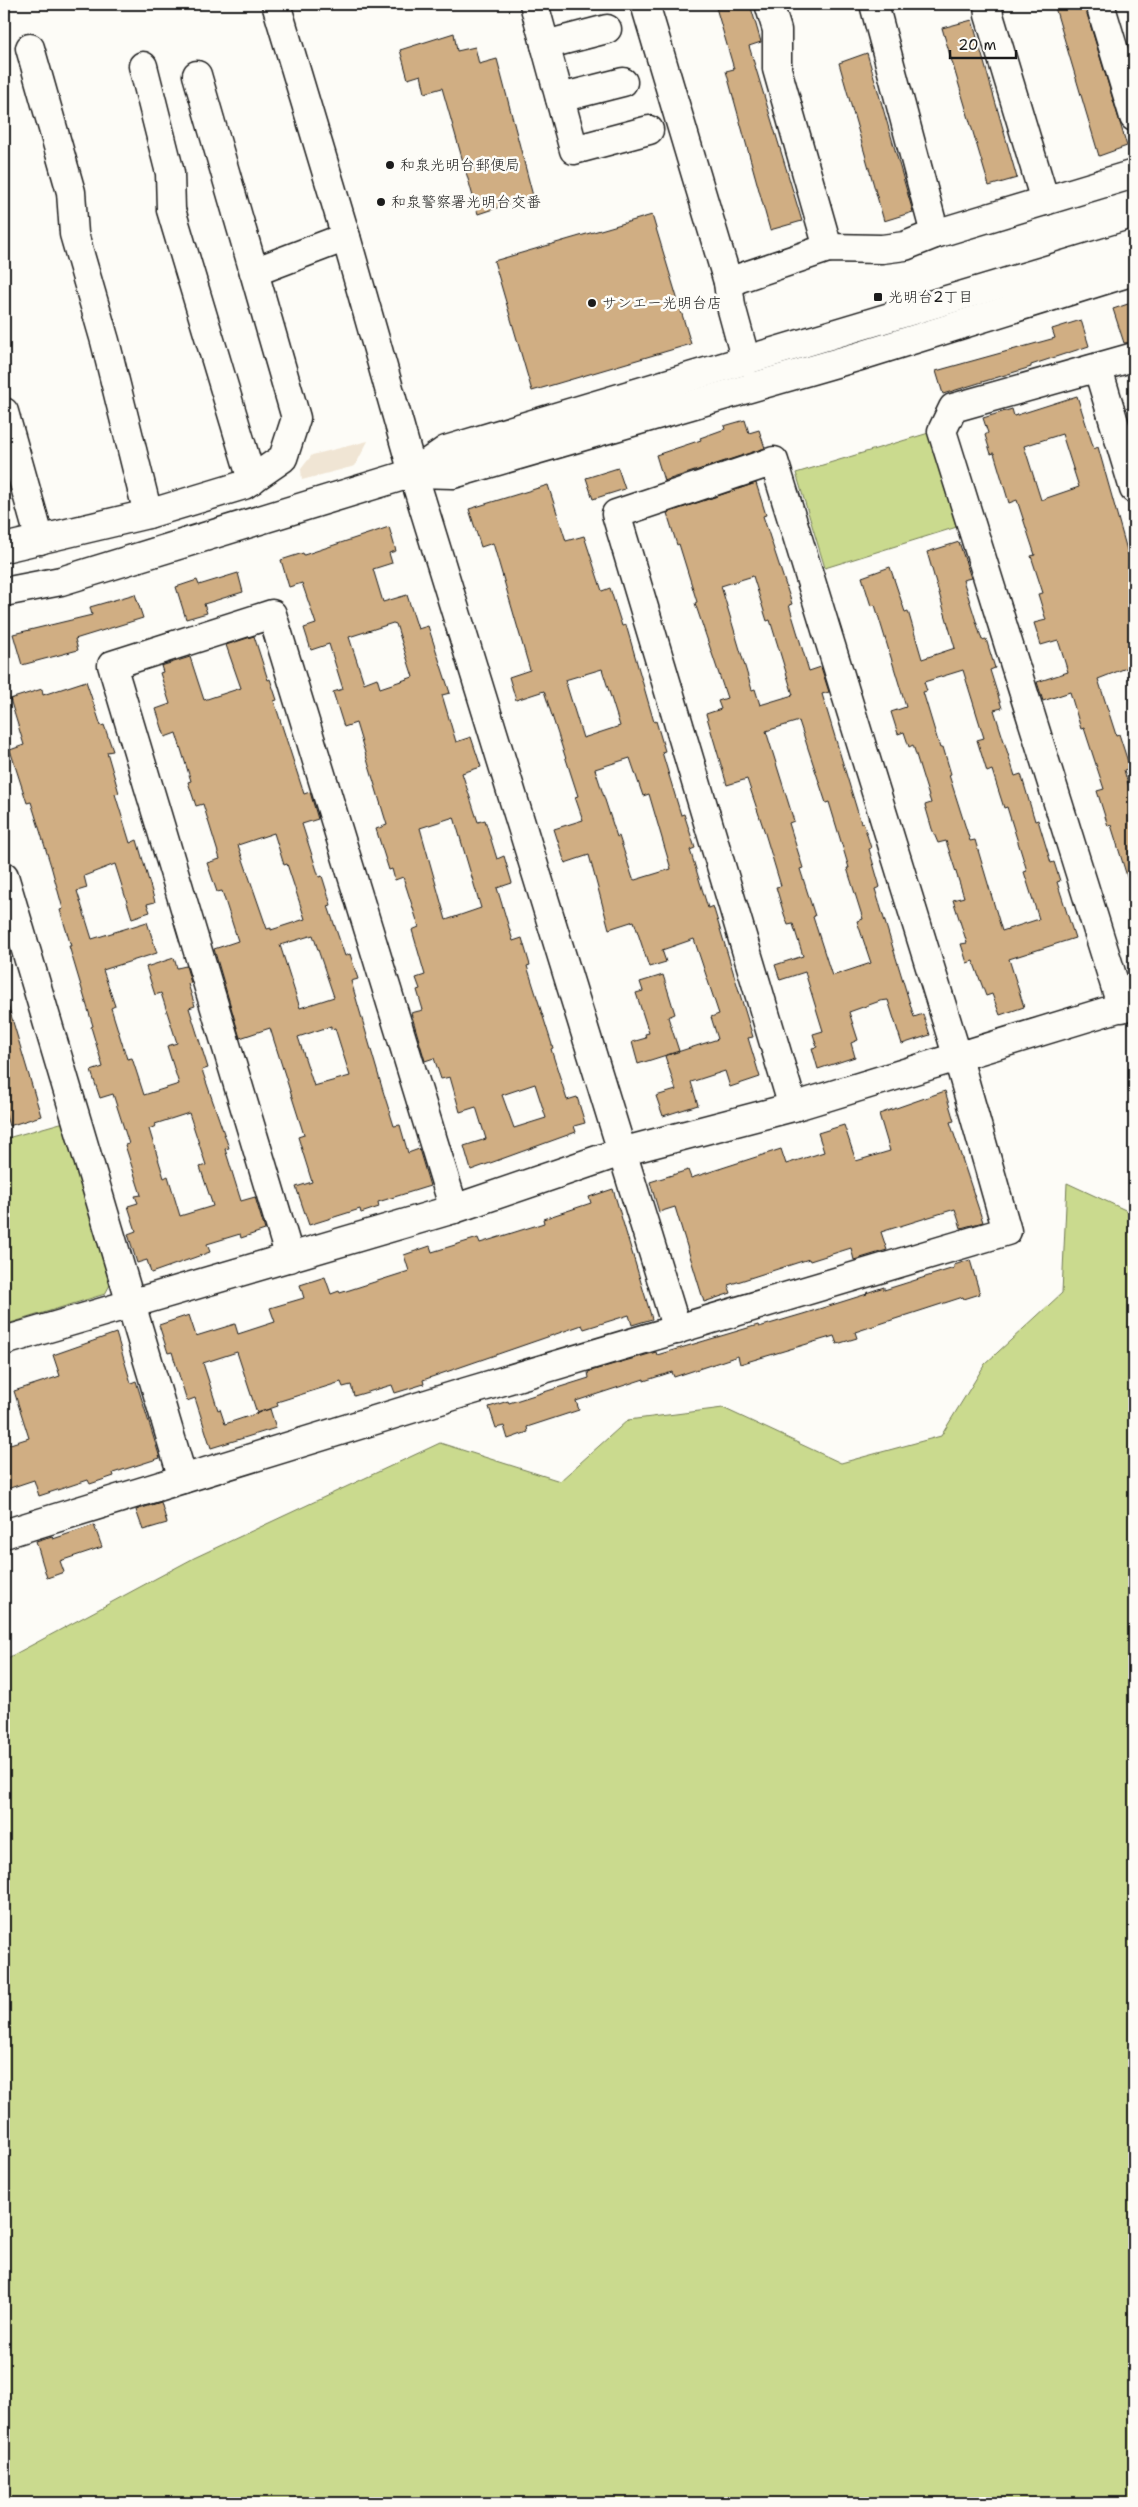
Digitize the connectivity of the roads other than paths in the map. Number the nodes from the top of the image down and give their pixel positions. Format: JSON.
{"nodes":[{"id":1,"x":276,"y":4,"type":"edge"},
{"id":2,"x":534,"y":4,"type":"edge"},
{"id":3,"x":645,"y":4,"type":"edge"},
{"id":4,"x":769,"y":4,"type":"edge"},
{"id":5,"x":874,"y":4,"type":"edge"},
{"id":6,"x":988,"y":4,"type":"edge"},
{"id":7,"x":1100,"y":4,"type":"edge"},
{"id":8,"x":607,"y":29,"type":"dead end"},
{"id":9,"x":545,"y":45,"type":"junction"},
{"id":10,"x":30,"y":48,"type":"dead end"},
{"id":11,"x":143,"y":66,"type":"dead end"},
{"id":12,"x":197,"y":75,"type":"dead end"},
{"id":13,"x":623,"y":82,"type":"dead end"},
{"id":14,"x":560,"y":98,"type":"junction"},
{"id":15,"x":1134,"y":117,"type":"edge"},
{"id":16,"x":649,"y":130,"type":"dead end"},
{"id":17,"x":1134,"y":174,"type":"edge"},
{"id":18,"x":1045,"y":201,"type":"junction"},
{"id":19,"x":935,"y":234,"type":"junction"},
{"id":20,"x":346,"y":237,"type":"junction"},
{"id":21,"x":1134,"y":244,"type":"edge"},
{"id":22,"x":828,"y":248,"type":"junction"},
{"id":23,"x":1134,"y":271,"type":"edge"},
{"id":24,"x":254,"y":272,"type":"junction"},
{"id":25,"x":728,"y":282,"type":"junction"},
{"id":26,"x":1134,"y":357,"type":"edge"},
{"id":27,"x":746,"y":361,"type":"junction"},
{"id":28,"x":1098,"y":369,"type":"junction"},
{"id":29,"x":4,"y":412,"type":"edge"},
{"id":30,"x":414,"y":473,"type":"junction"},
{"id":31,"x":252,"y":480,"type":"junction"},
{"id":32,"x":1134,"y":489,"type":"edge"},
{"id":33,"x":148,"y":514,"type":"junction"},
{"id":34,"x":40,"y":540,"type":"junction"},
{"id":35,"x":4,"y":548,"type":"edge"},
{"id":36,"x":4,"y":592,"type":"edge"},
{"id":37,"x":4,"y":876,"type":"edge"},
{"id":38,"x":1128,"y":1005,"type":"edge"},
{"id":39,"x":958,"y":1058,"type":"junction"},
{"id":40,"x":793,"y":1107,"type":"junction"},
{"id":41,"x":621,"y":1152,"type":"junction"},
{"id":42,"x":454,"y":1209,"type":"junction"},
{"id":43,"x":290,"y":1258,"type":"junction"},
{"id":44,"x":133,"y":1304,"type":"junction"},
{"id":45,"x":677,"y":1330,"type":"junction"},
{"id":46,"x":4,"y":1341,"type":"edge"},
{"id":47,"x":183,"y":1479,"type":"junction"},
{"id":48,"x":4,"y":1534,"type":"edge"}],
"edges":[{"from":1,"to":20,"type":"street"},
{"from":2,"to":9,"type":"street"},
{"from":3,"to":25,"type":"street"},
{"from":4,"to":22,"type":"street"},
{"from":5,"to":19,"type":"street"},
{"from":6,"to":18,"type":"street"},
{"from":7,"to":15,"type":"street"},
{"from":8,"to":9,"type":"street"},
{"from":9,"to":14,"type":"street"},
{"from":10,"to":33,"type":"street"},
{"from":11,"to":31,"type":"street"},
{"from":12,"to":24,"type":"street"},
{"from":13,"to":14,"type":"street"},
{"from":14,"to":16,"type":"street"},
{"from":17,"to":18,"type":"street"},
{"from":18,"to":19,"type":"street"},
{"from":19,"to":22,"type":"street"},
{"from":20,"to":24,"type":"street"},
{"from":20,"to":30,"type":"street"},
{"from":21,"to":27,"type":"street"},
{"from":22,"to":25,"type":"street"},
{"from":23,"to":30,"type":"street"},
{"from":24,"to":31,"type":"street"},
{"from":25,"to":27,"type":"street"},
{"from":26,"to":28,"type":"street"},
{"from":27,"to":30,"type":"street"},
{"from":28,"to":32,"type":"street"},
{"from":28,"to":38,"type":"street"},
{"from":29,"to":34,"type":"street"},
{"from":30,"to":36,"type":"street"},
{"from":30,"to":41,"type":"street"},
{"from":31,"to":33,"type":"street"},
{"from":33,"to":34,"type":"street"},
{"from":34,"to":35,"type":"street"},
{"from":37,"to":44,"type":"street"},
{"from":38,"to":39,"type":"street"},
{"from":39,"to":40,"type":"street"},
{"from":39,"to":40,"type":"street"},
{"from":39,"to":45,"type":"street"},
{"from":40,"to":41,"type":"street"},
{"from":41,"to":42,"type":"street"},
{"from":41,"to":45,"type":"street"},
{"from":42,"to":43,"type":"street"},
{"from":42,"to":43,"type":"street"},
{"from":43,"to":44,"type":"street"},
{"from":44,"to":46,"type":"street"},
{"from":44,"to":47,"type":"street"},
{"from":45,"to":47,"type":"street"},
{"from":47,"to":48,"type":"street"}]}
